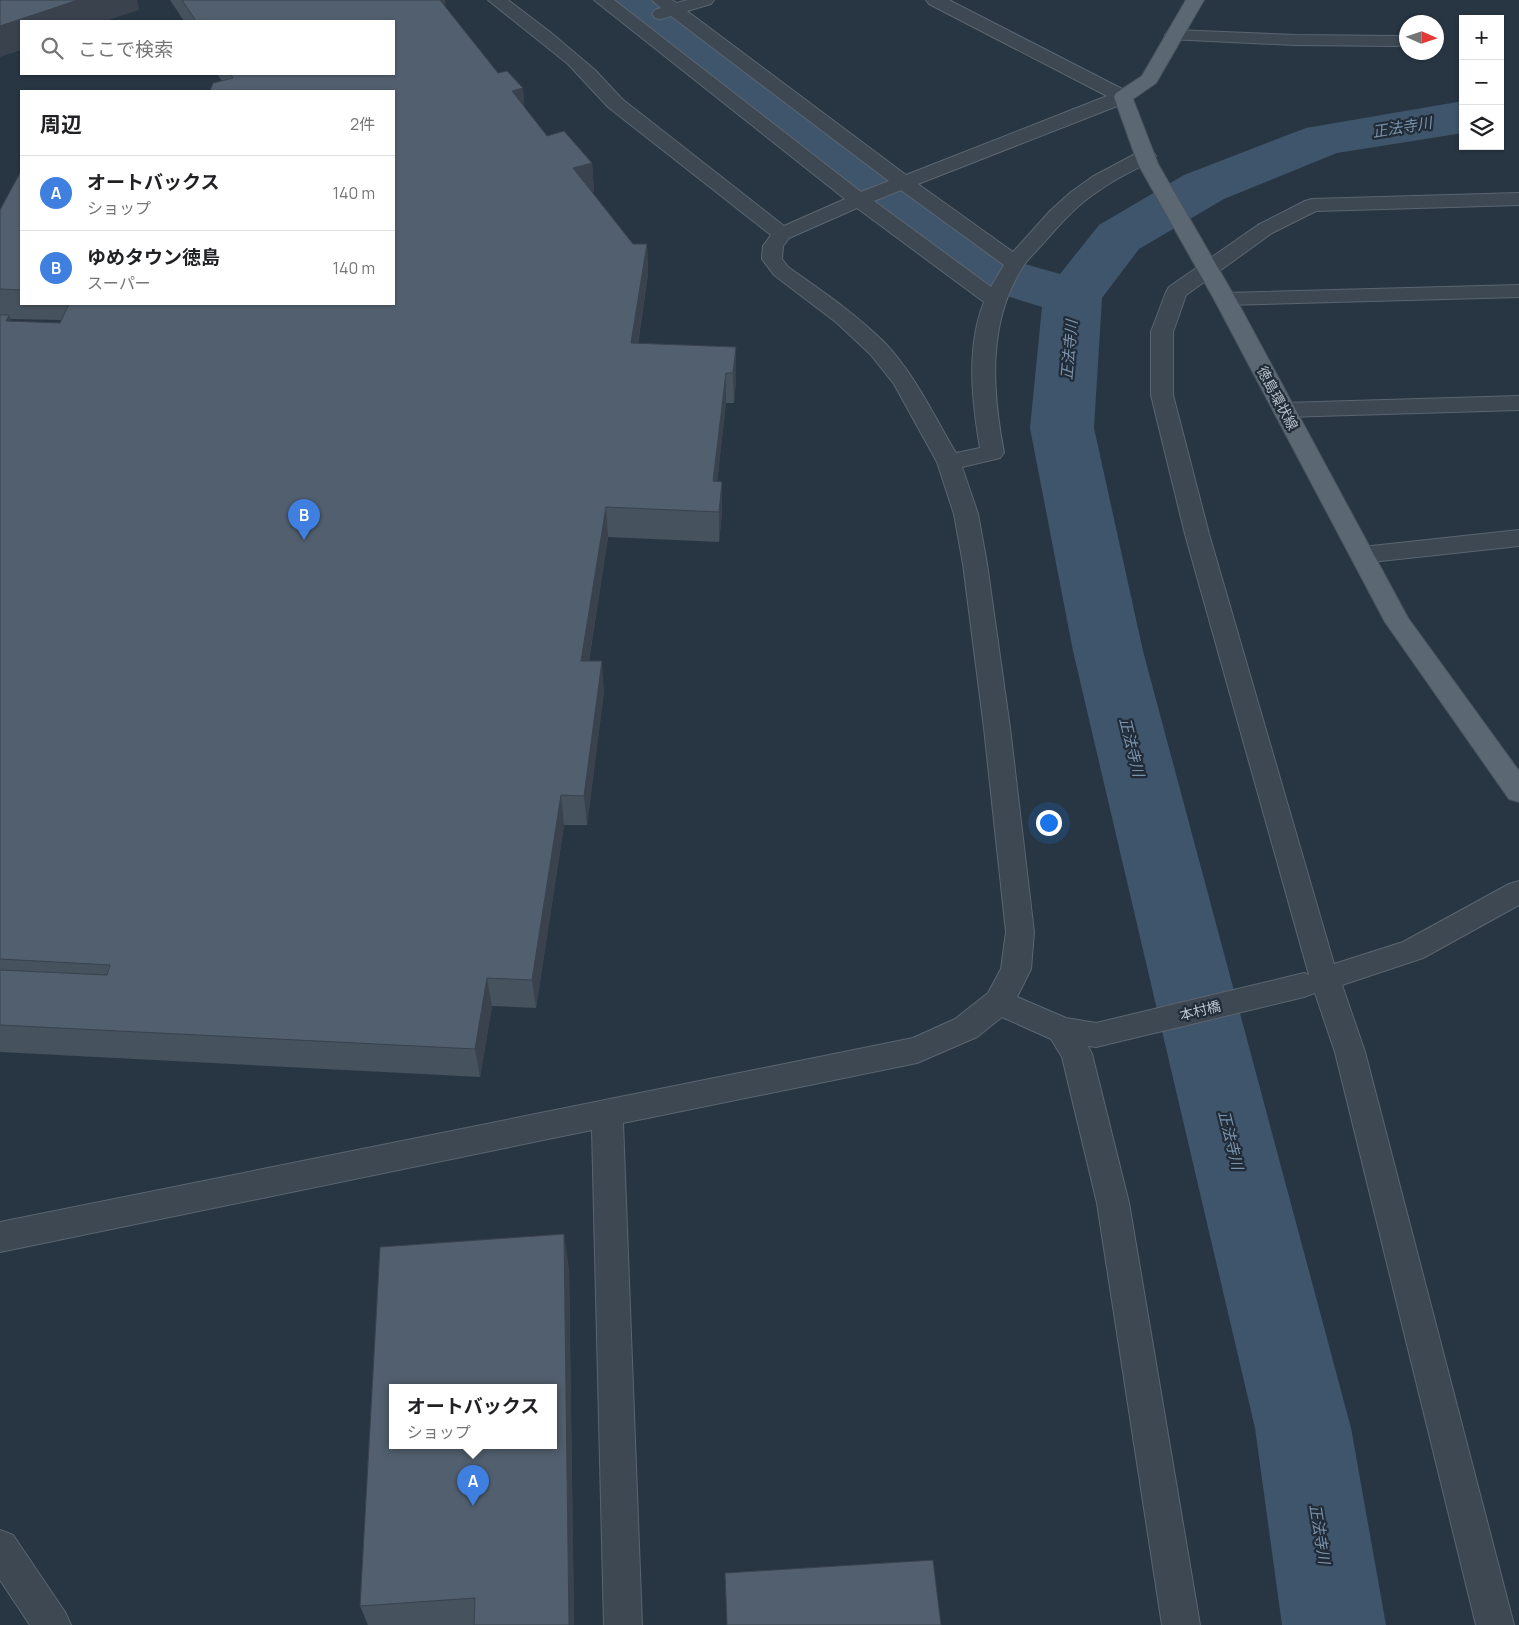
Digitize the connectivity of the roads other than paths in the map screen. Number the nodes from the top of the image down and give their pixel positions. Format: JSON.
{"nodes":[{"id":1,"x":497,"y":0,"type":"edge"},
{"id":2,"x":604,"y":0,"type":"edge"},
{"id":3,"x":705,"y":0,"type":"edge"},
{"id":4,"x":935,"y":0,"type":"edge"},
{"id":5,"x":1195,"y":0,"type":"edge"},
{"id":6,"x":667,"y":7,"type":"edge"},
{"id":7,"x":636,"y":22,"type":"junction"},
{"id":8,"x":1174,"y":35,"type":"junction"},
{"id":9,"x":1396,"y":41,"type":"dead end"},
{"id":10,"x":1123,"y":97,"type":"junction"},
{"id":11,"x":1147,"y":160,"type":"junction"},
{"id":12,"x":900,"y":184,"type":"junction"},
{"id":13,"x":863,"y":199,"type":"junction"},
{"id":14,"x":1519,"y":199,"type":"edge"},
{"id":15,"x":782,"y":234,"type":"junction"},
{"id":16,"x":1203,"y":261,"type":"junction"},
{"id":17,"x":1014,"y":265,"type":"junction"},
{"id":18,"x":1519,"y":291,"type":"edge"},
{"id":19,"x":998,"y":295,"type":"junction"},
{"id":20,"x":1225,"y":299,"type":"junction"},
{"id":21,"x":1519,"y":404,"type":"edge"},
{"id":22,"x":1284,"y":410,"type":"junction"},
{"id":23,"x":949,"y":462,"type":"junction"},
{"id":24,"x":1519,"y":538,"type":"edge"},
{"id":25,"x":1362,"y":555,"type":"junction"},
{"id":26,"x":1519,"y":792,"type":"edge"},
{"id":27,"x":1519,"y":892,"type":"edge"},
{"id":28,"x":1314,"y":982,"type":"junction"},
{"id":29,"x":1000,"y":1002,"type":"junction"},
{"id":30,"x":1062,"y":1030,"type":"junction"},
{"id":31,"x":607,"y":1114,"type":"junction"},
{"id":32,"x":0,"y":1237,"type":"edge"},
{"id":33,"x":0,"y":1548,"type":"edge"},
{"id":34,"x":52,"y":1625,"type":"edge"},
{"id":35,"x":623,"y":1625,"type":"edge"},
{"id":36,"x":1181,"y":1625,"type":"edge"},
{"id":37,"x":1495,"y":1625,"type":"edge"}],
"edges":[{"from":1,"to":15,"type":"street"},
{"from":2,"to":7,"type":"street"},
{"from":3,"to":6,"type":"street"},
{"from":4,"to":10,"type":"street"},
{"from":5,"to":8,"type":"main road"},
{"from":6,"to":7,"type":"street"},
{"from":6,"to":12,"type":"street"},
{"from":7,"to":13,"type":"street"},
{"from":8,"to":9,"type":"street"},
{"from":8,"to":10,"type":"main road"},
{"from":10,"to":11,"type":"main road","name":"徳島環状線"},
{"from":10,"to":12,"type":"street"},
{"from":11,"to":16,"type":"main road","name":"徳島環状線"},
{"from":11,"to":17,"type":"street"},
{"from":12,"to":13,"type":"street"},
{"from":12,"to":17,"type":"street"},
{"from":13,"to":15,"type":"street"},
{"from":13,"to":19,"type":"street"},
{"from":14,"to":16,"type":"street"},
{"from":15,"to":23,"type":"street"},
{"from":16,"to":20,"type":"main road","name":"徳島環状線"},
{"from":16,"to":28,"type":"street"},
{"from":17,"to":19,"type":"street"},
{"from":18,"to":20,"type":"street"},
{"from":19,"to":23,"type":"street"},
{"from":20,"to":22,"type":"main road","name":"徳島環状線"},
{"from":21,"to":22,"type":"street"},
{"from":22,"to":25,"type":"main road","name":"徳島環状線"},
{"from":23,"to":29,"type":"street"},
{"from":24,"to":25,"type":"street"},
{"from":25,"to":26,"type":"main road","name":"徳島環状線"},
{"from":27,"to":28,"type":"street","name":"本村橋"},
{"from":28,"to":30,"type":"street","name":"本村橋"},
{"from":28,"to":37,"type":"street"},
{"from":29,"to":30,"type":"street"},
{"from":29,"to":31,"type":"street"},
{"from":30,"to":36,"type":"street"},
{"from":31,"to":32,"type":"street"},
{"from":31,"to":35,"type":"street"},
{"from":33,"to":34,"type":"street"}]}
